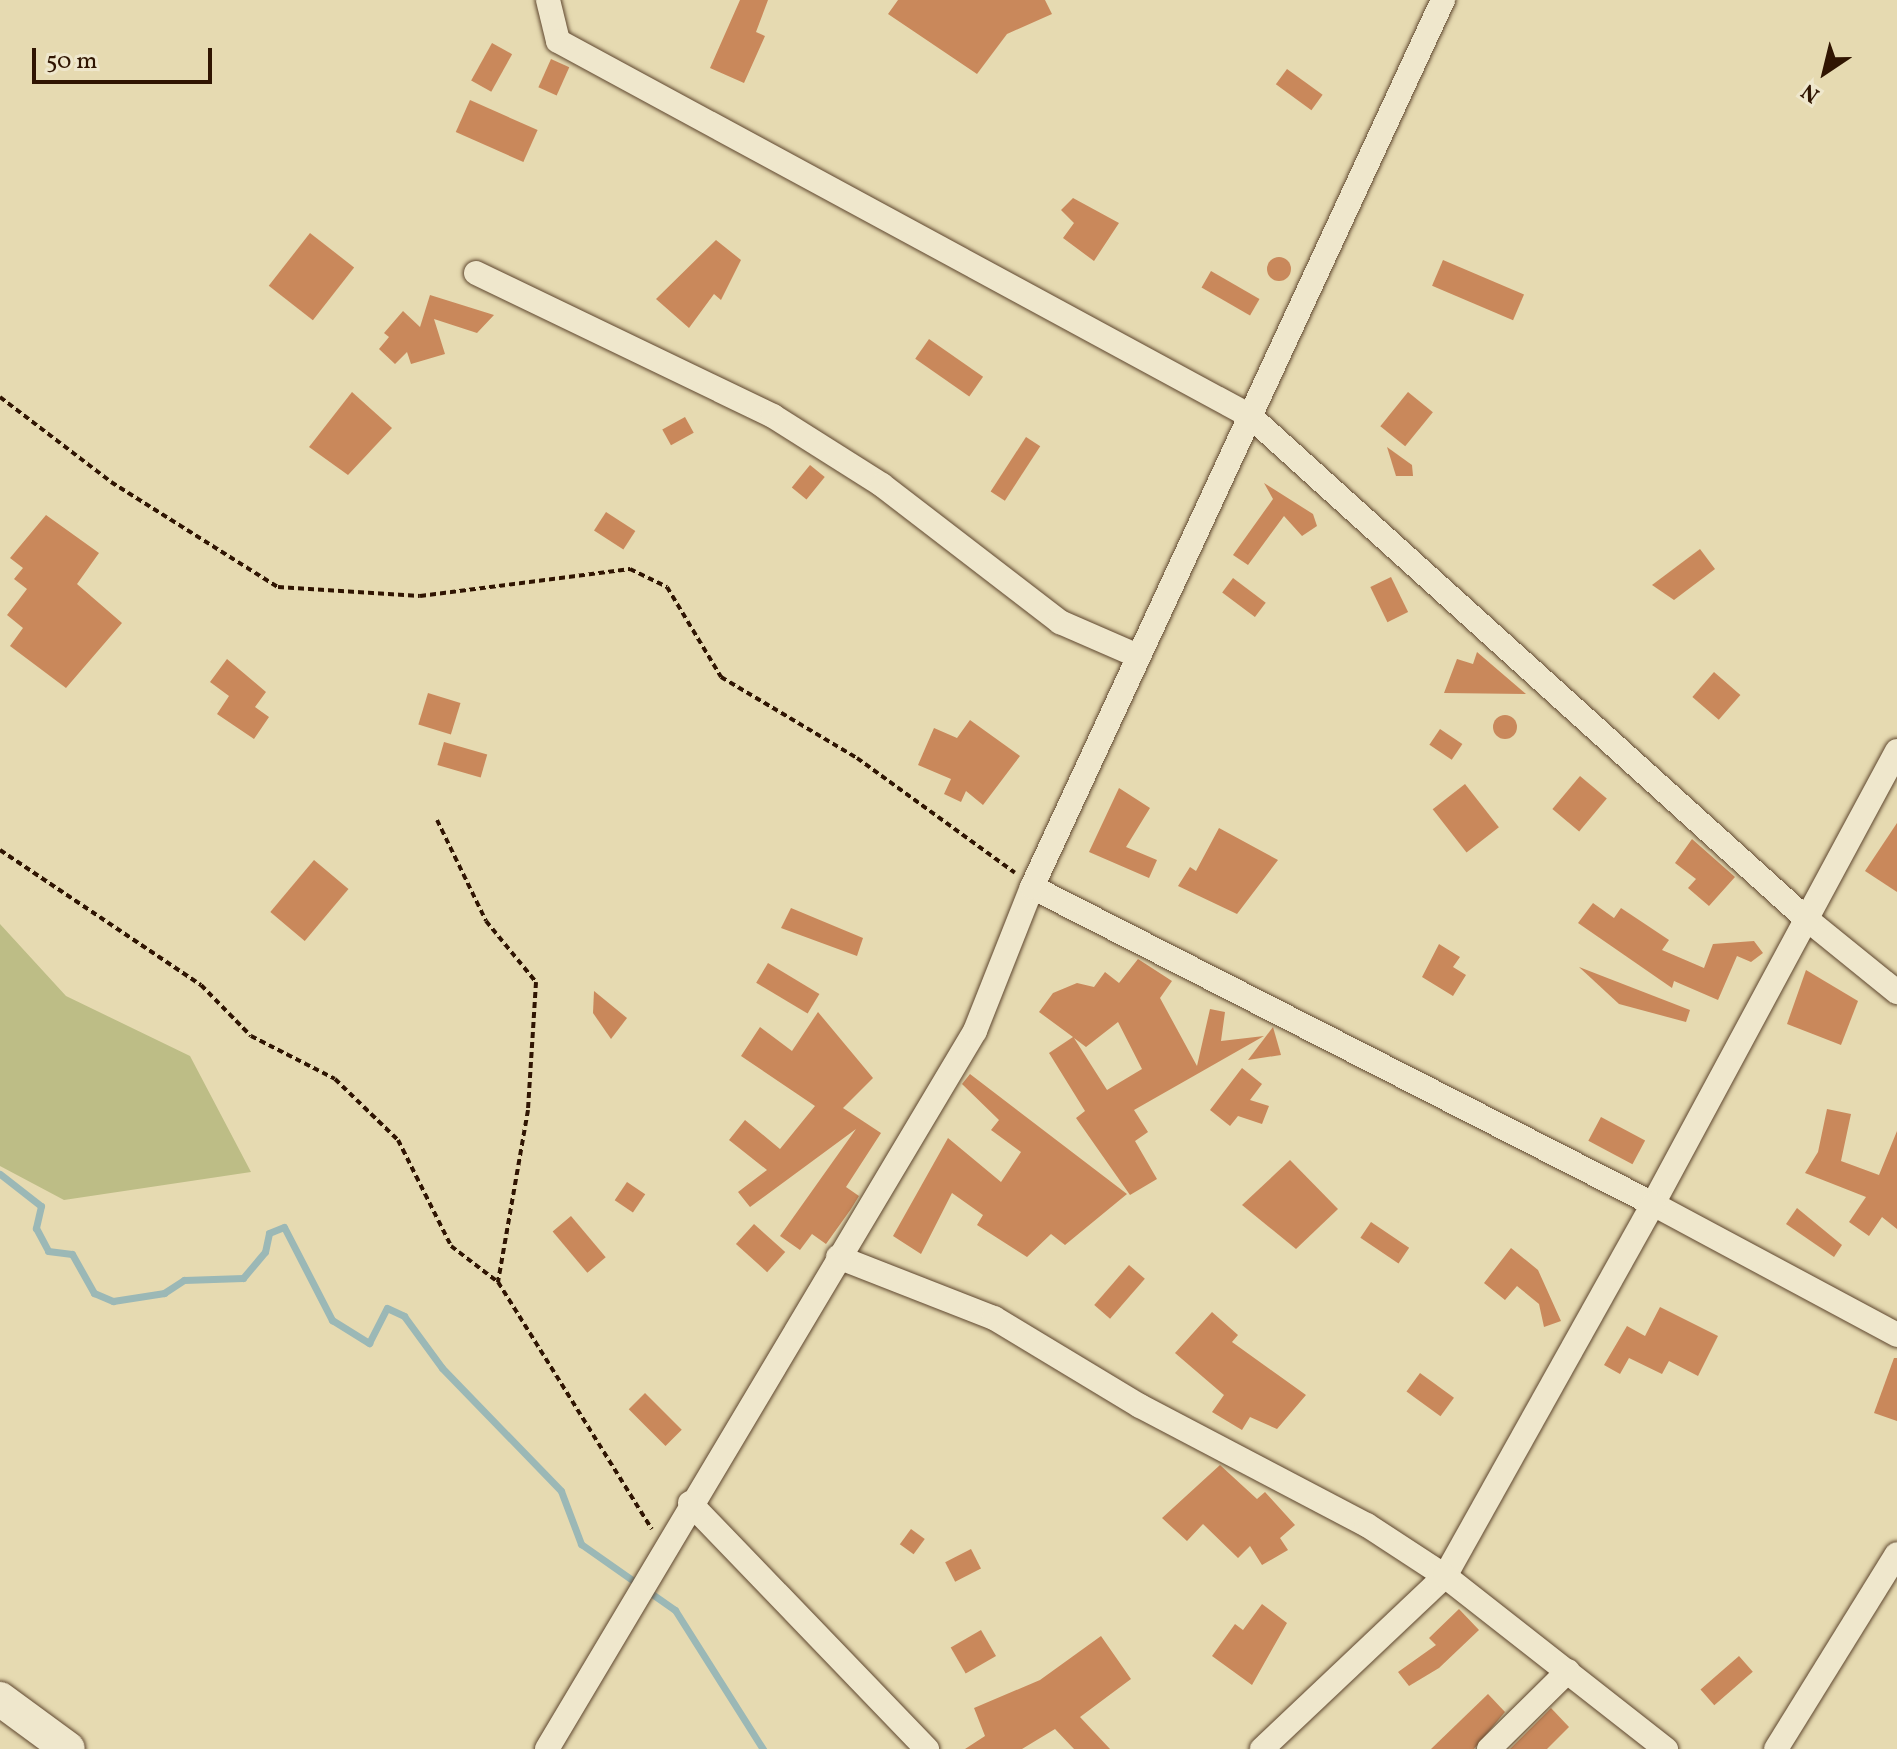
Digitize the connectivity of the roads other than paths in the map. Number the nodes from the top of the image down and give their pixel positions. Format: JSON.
{"nodes":[{"id":1,"x":548,"y":0,"type":"edge"},
{"id":2,"x":1443,"y":0,"type":"edge"},
{"id":3,"x":476,"y":273,"type":"dead end"},
{"id":4,"x":1250,"y":416,"type":"junction"},
{"id":5,"x":1138,"y":656,"type":"junction"},
{"id":6,"x":1897,"y":751,"type":"edge"},
{"id":7,"x":1032,"y":887,"type":"junction"},
{"id":8,"x":1803,"y":916,"type":"junction"},
{"id":9,"x":1897,"y":992,"type":"edge"},
{"id":10,"x":1653,"y":1204,"type":"junction"},
{"id":11,"x":838,"y":1257,"type":"junction"},
{"id":12,"x":1897,"y":1335,"type":"edge"},
{"id":13,"x":690,"y":1503,"type":"junction"},
{"id":14,"x":1897,"y":1554,"type":"edge"},
{"id":15,"x":1445,"y":1576,"type":"junction"},
{"id":16,"x":1568,"y":1671,"type":"junction"},
{"id":17,"x":0,"y":1699,"type":"edge"},
{"id":18,"x":68,"y":1749,"type":"edge"},
{"id":19,"x":547,"y":1749,"type":"edge"},
{"id":20,"x":927,"y":1749,"type":"edge"},
{"id":21,"x":1262,"y":1749,"type":"edge"},
{"id":22,"x":1489,"y":1749,"type":"edge"},
{"id":23,"x":1666,"y":1749,"type":"edge"},
{"id":24,"x":1776,"y":1749,"type":"edge"}],
"edges":[{"from":1,"to":4,"type":"street"},
{"from":2,"to":4,"type":"street"},
{"from":3,"to":5,"type":"street"},
{"from":4,"to":5,"type":"street"},
{"from":4,"to":8,"type":"street"},
{"from":5,"to":7,"type":"street"},
{"from":6,"to":8,"type":"street"},
{"from":7,"to":10,"type":"street"},
{"from":7,"to":11,"type":"street"},
{"from":8,"to":9,"type":"street"},
{"from":8,"to":10,"type":"street"},
{"from":10,"to":12,"type":"street"},
{"from":10,"to":15,"type":"street"},
{"from":11,"to":13,"type":"street"},
{"from":11,"to":15,"type":"street"},
{"from":13,"to":19,"type":"street"},
{"from":13,"to":20,"type":"street"},
{"from":14,"to":24,"type":"street"},
{"from":15,"to":16,"type":"street"},
{"from":15,"to":21,"type":"street"},
{"from":16,"to":22,"type":"street"},
{"from":16,"to":23,"type":"street"},
{"from":17,"to":18,"type":"main road"}]}
